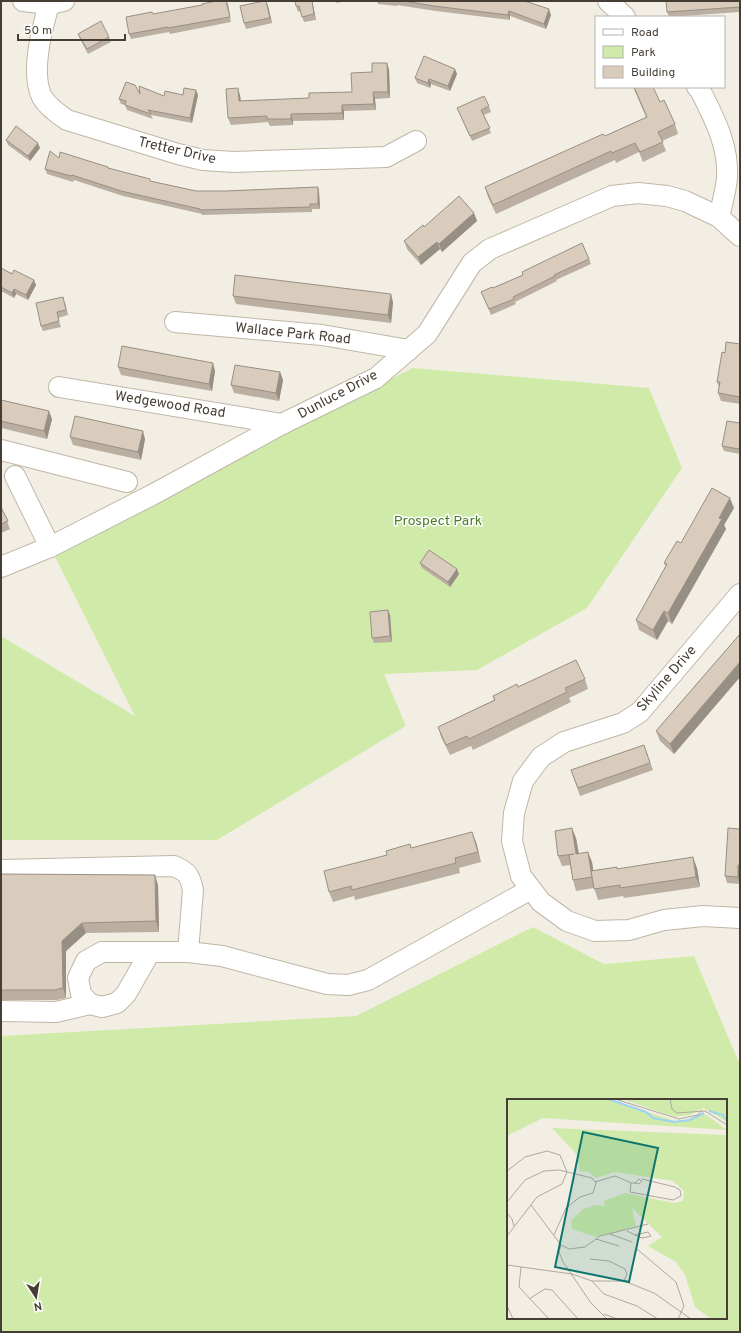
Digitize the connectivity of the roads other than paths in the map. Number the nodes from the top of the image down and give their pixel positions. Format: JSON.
{"nodes":[{"id":1,"x":23,"y":1,"type":"edge"},
{"id":2,"x":608,"y":1,"type":"edge"},
{"id":3,"x":57,"y":3,"type":"edge"},
{"id":4,"x":624,"y":16,"type":"edge"},
{"id":5,"x":698,"y":88,"type":"edge"},
{"id":6,"x":416,"y":141,"type":"dead end"},
{"id":7,"x":719,"y":217,"type":"junction"},
{"id":8,"x":740,"y":236,"type":"edge"},
{"id":9,"x":175,"y":322,"type":"dead end"},
{"id":10,"x":409,"y":350,"type":"junction"},
{"id":11,"x":59,"y":387,"type":"dead end"},
{"id":12,"x":282,"y":424,"type":"junction"},
{"id":13,"x":1,"y":450,"type":"edge"},
{"id":14,"x":46,"y":462,"type":"junction"},
{"id":15,"x":8,"y":479,"type":"edge"},
{"id":16,"x":127,"y":482,"type":"dead end"},
{"id":17,"x":50,"y":547,"type":"junction"},
{"id":18,"x":1,"y":568,"type":"edge"},
{"id":19,"x":740,"y":594,"type":"edge"},
{"id":20,"x":1,"y":870,"type":"edge"},
{"id":21,"x":531,"y":889,"type":"junction"},
{"id":22,"x":740,"y":918,"type":"edge"},
{"id":23,"x":150,"y":952,"type":"junction"},
{"id":24,"x":188,"y":952,"type":"junction"},
{"id":25,"x":90,"y":1004,"type":"junction"},
{"id":26,"x":1,"y":1011,"type":"edge"}],
"edges":[{"from":1,"to":3,"type":"street"},
{"from":2,"to":4,"type":"street"},
{"from":3,"to":6,"type":"street","name":"Tretter Drive"},
{"from":5,"to":7,"type":"street"},
{"from":7,"to":8,"type":"street","name":"Dunluce Drive"},
{"from":7,"to":10,"type":"street","name":"Dunluce Drive"},
{"from":9,"to":10,"type":"street","name":"Wallace Park Road"},
{"from":10,"to":12,"type":"street","name":"Dunluce Drive"},
{"from":11,"to":12,"type":"street","name":"Wedgewood Road"},
{"from":12,"to":17,"type":"street","name":"Dunluce Drive"},
{"from":13,"to":14,"type":"street"},
{"from":14,"to":15,"type":"street"},
{"from":14,"to":16,"type":"street"},
{"from":15,"to":17,"type":"street"},
{"from":17,"to":18,"type":"street","name":"Dunluce Drive"},
{"from":19,"to":21,"type":"street","name":"Skyline Drive"},
{"from":20,"to":24,"type":"street"},
{"from":21,"to":22,"type":"street","name":"Skyline Drive"},
{"from":21,"to":24,"type":"street"},
{"from":23,"to":24,"type":"street"},
{"from":23,"to":25,"type":"street"},
{"from":23,"to":25,"type":"street"},
{"from":25,"to":26,"type":"street"}]}
